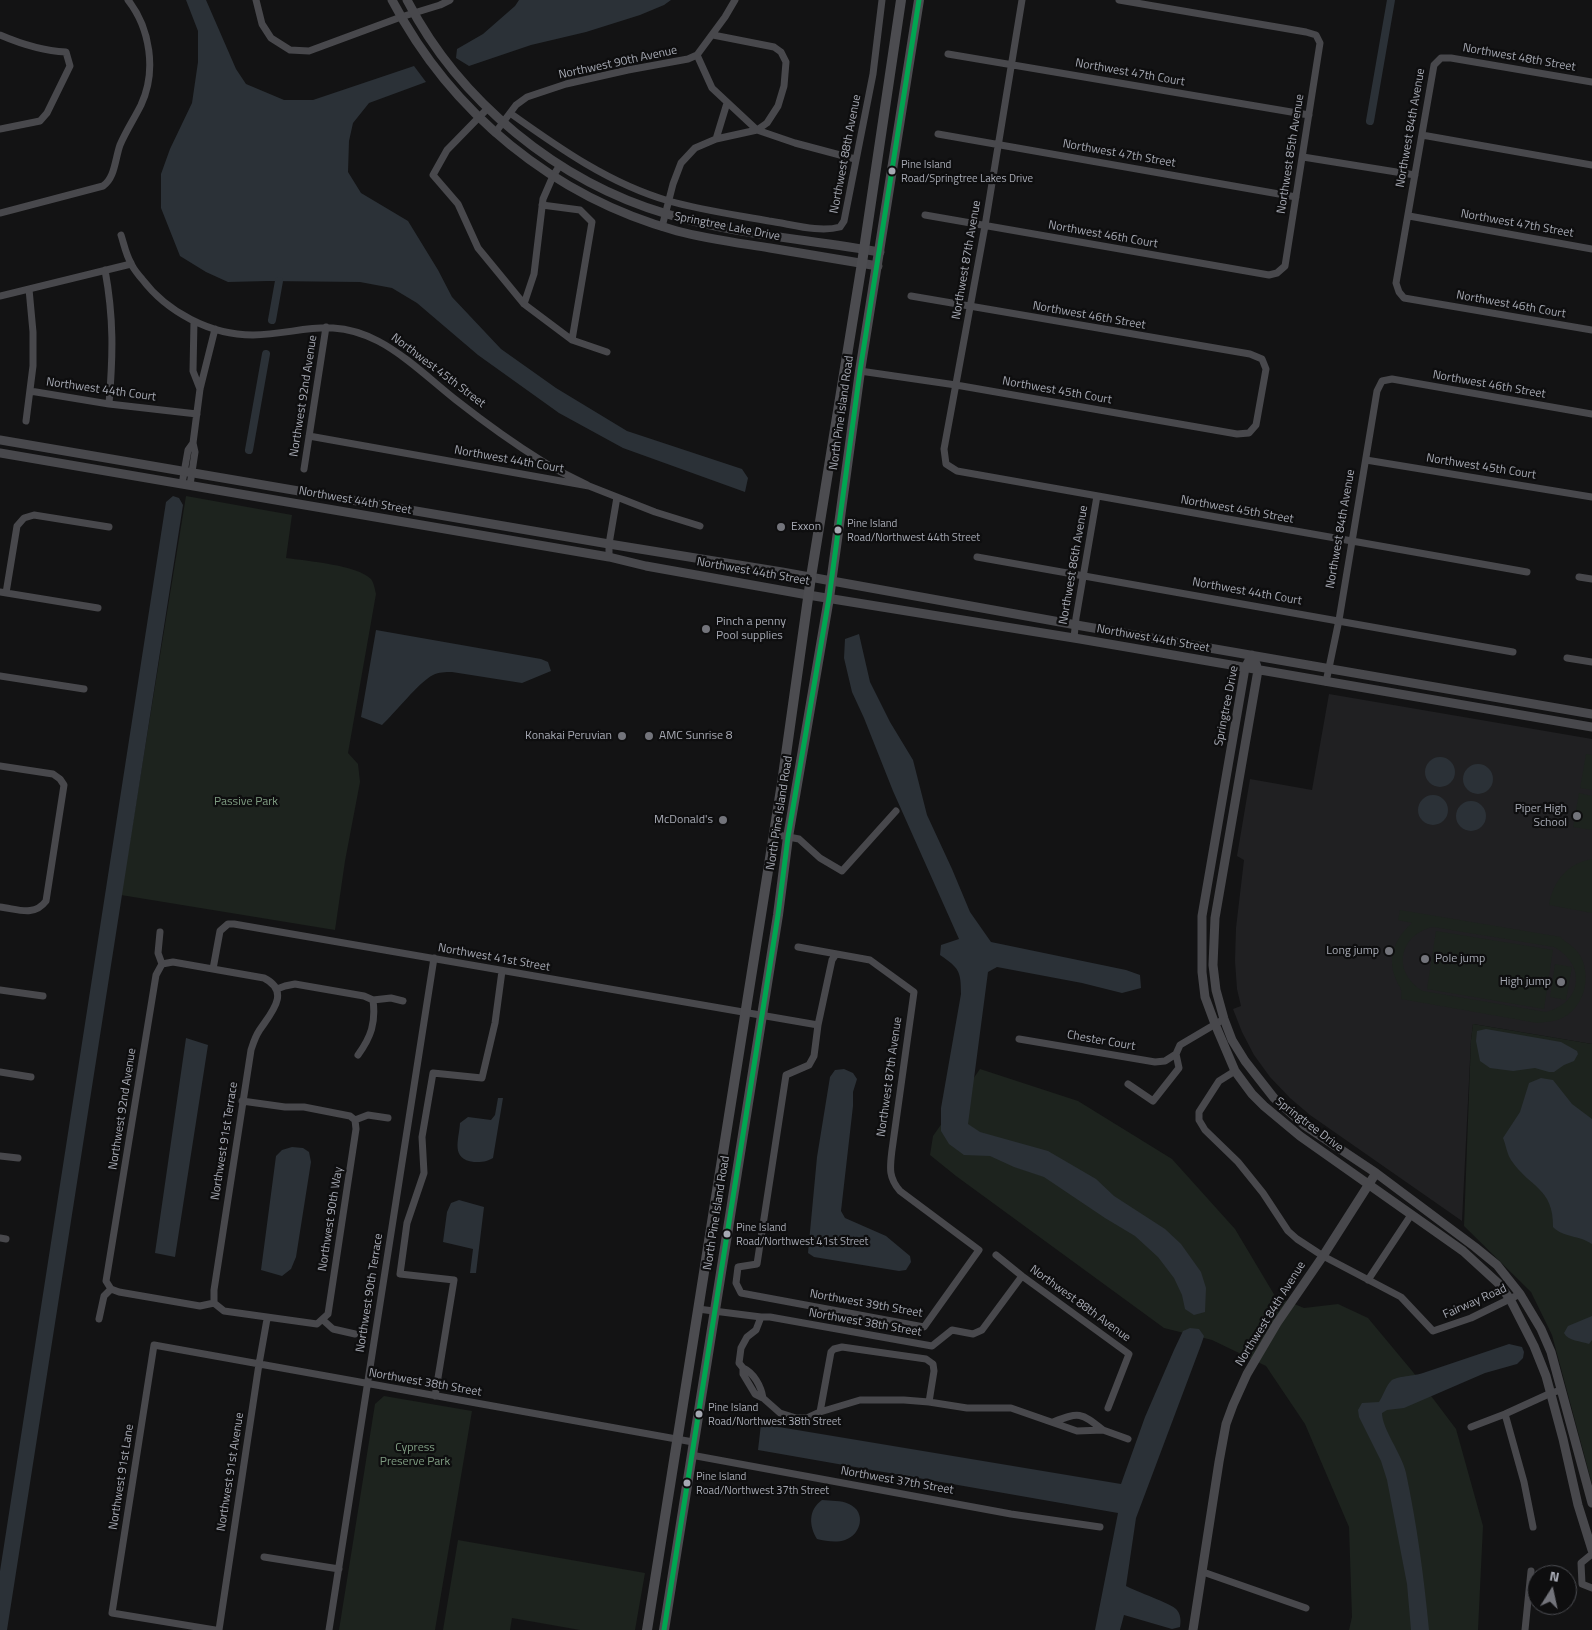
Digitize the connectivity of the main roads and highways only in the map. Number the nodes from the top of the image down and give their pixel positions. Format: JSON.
{"nodes":[{"id":1,"x":901,"y":0,"type":"edge"},
{"id":2,"x":919,"y":0,"type":"edge"},
{"id":3,"x":845,"y":364,"type":"junction"},
{"id":4,"x":849,"y":455,"type":"junction"},
{"id":5,"x":647,"y":1630,"type":"edge"},
{"id":6,"x":664,"y":1630,"type":"edge"}],
"edges":[{"from":1,"to":3,"type":"main road","name":"North Pine Island Road"},
{"from":2,"to":4,"type":"main road","name":"North Pine Island Road"},
{"from":3,"to":4,"type":"main road"},
{"from":3,"to":5,"type":"main road","name":"North Pine Island Road"},
{"from":4,"to":6,"type":"main road","name":"North Pine Island Road"}]}
